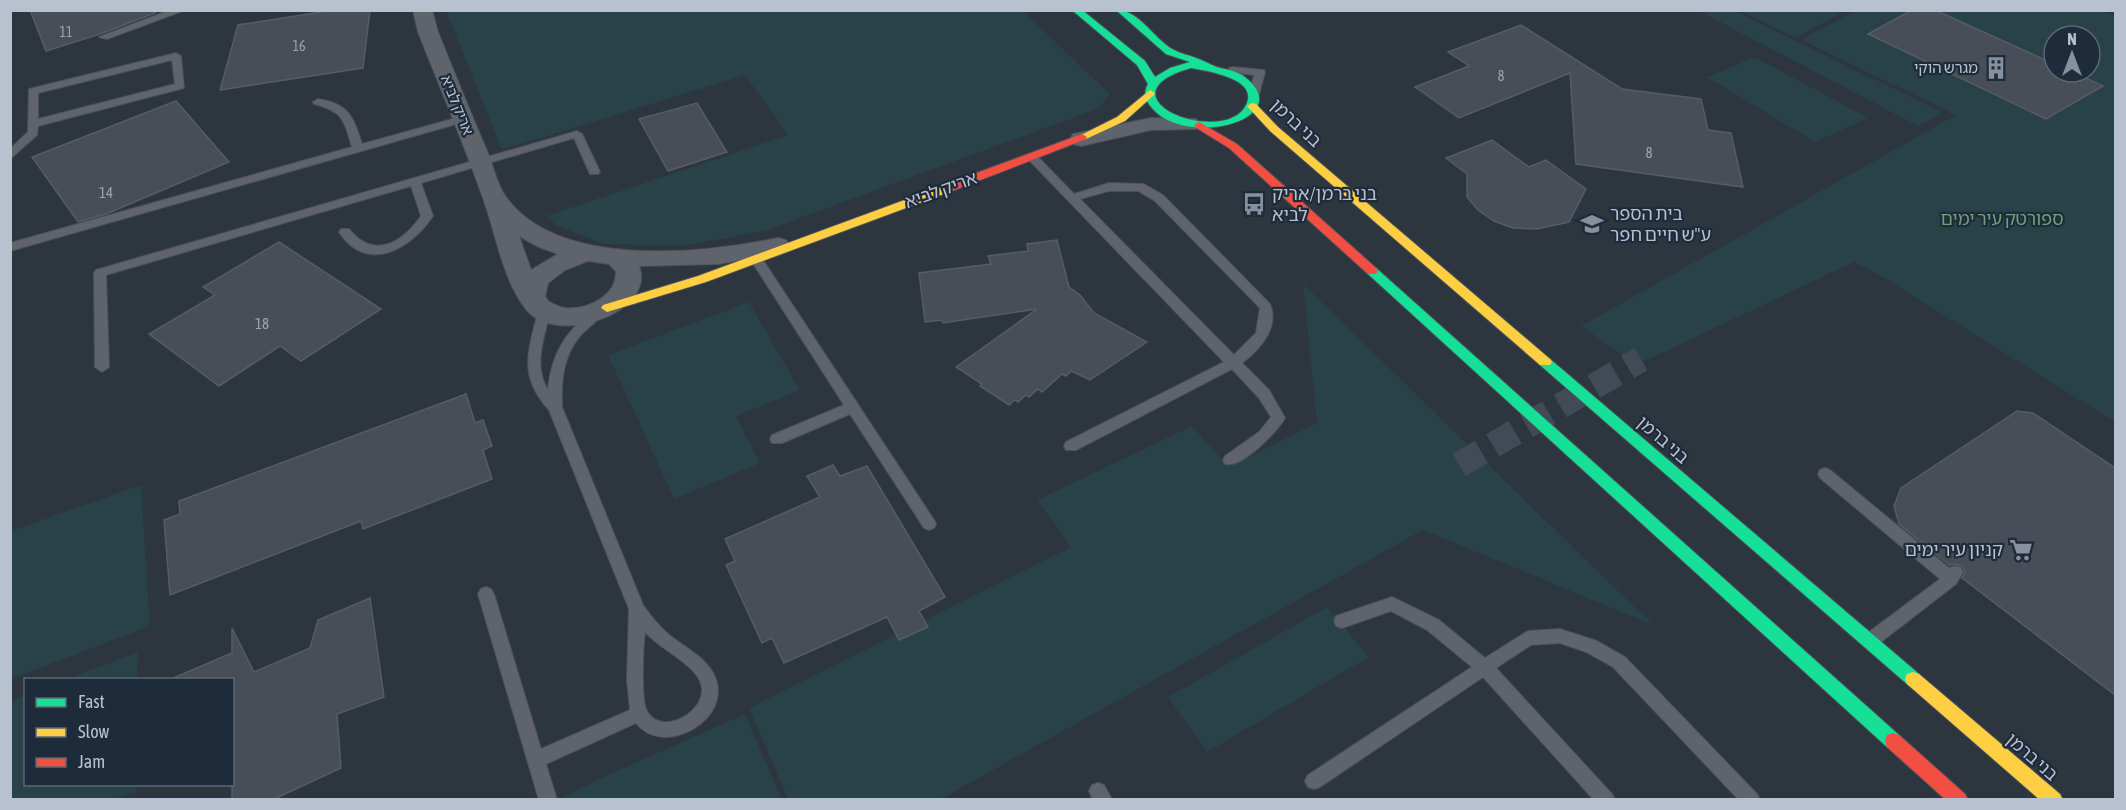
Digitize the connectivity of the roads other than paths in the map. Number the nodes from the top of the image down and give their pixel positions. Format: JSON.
{"nodes":[{"id":1,"x":181,"y":10,"type":"edge"},
{"id":2,"x":422,"y":10,"type":"edge"},
{"id":3,"x":1076,"y":10,"type":"edge"},
{"id":4,"x":1120,"y":10,"type":"edge"},
{"id":5,"x":104,"y":37,"type":"dead end"},
{"id":6,"x":1208,"y":66,"type":"junction"},
{"id":7,"x":1151,"y":88,"type":"junction"},
{"id":8,"x":1253,"y":101,"type":"junction"},
{"id":9,"x":318,"y":102,"type":"dead end"},
{"id":10,"x":463,"y":119,"type":"junction"},
{"id":11,"x":33,"y":124,"type":"junction"},
{"id":12,"x":1193,"y":124,"type":"junction"},
{"id":13,"x":1074,"y":141,"type":"junction"},
{"id":14,"x":358,"y":147,"type":"junction"},
{"id":15,"x":10,"y":156,"type":"edge"},
{"id":16,"x":1032,"y":157,"type":"junction"},
{"id":17,"x":481,"y":163,"type":"junction"},
{"id":18,"x":594,"y":172,"type":"dead end"},
{"id":19,"x":415,"y":182,"type":"junction"},
{"id":20,"x":495,"y":198,"type":"junction"},
{"id":21,"x":1072,"y":198,"type":"junction"},
{"id":22,"x":345,"y":232,"type":"dead end"},
{"id":23,"x":808,"y":239,"type":"joint"},
{"id":24,"x":10,"y":247,"type":"edge"},
{"id":25,"x":588,"y":253,"type":"junction"},
{"id":26,"x":754,"y":256,"type":"junction"},
{"id":27,"x":616,"y":258,"type":"junction"},
{"id":28,"x":539,"y":307,"type":"junction"},
{"id":29,"x":603,"y":310,"type":"junction"},
{"id":30,"x":1233,"y":363,"type":"junction"},
{"id":31,"x":102,"y":367,"type":"dead end"},
{"id":32,"x":555,"y":407,"type":"junction"},
{"id":33,"x":852,"y":407,"type":"junction"},
{"id":34,"x":777,"y":439,"type":"dead end"},
{"id":35,"x":1071,"y":446,"type":"dead end"},
{"id":36,"x":1230,"y":460,"type":"dead end"},
{"id":37,"x":1825,"y":474,"type":"dead end"},
{"id":38,"x":929,"y":524,"type":"dead end"},
{"id":39,"x":486,"y":594,"type":"dead end"},
{"id":40,"x":637,"y":609,"type":"junction"},
{"id":41,"x":1342,"y":621,"type":"dead end"},
{"id":42,"x":1869,"y":641,"type":"junction"},
{"id":43,"x":1484,"y":667,"type":"junction"},
{"id":44,"x":639,"y":714,"type":"junction"},
{"id":45,"x":537,"y":760,"type":"junction"},
{"id":46,"x":1314,"y":781,"type":"dead end"},
{"id":47,"x":548,"y":800,"type":"edge"},
{"id":48,"x":1606,"y":800,"type":"edge"},
{"id":49,"x":1751,"y":800,"type":"edge"},
{"id":50,"x":1959,"y":800,"type":"edge"},
{"id":51,"x":2054,"y":800,"type":"edge"}],
"edges":[{"from":1,"to":5,"type":"lane"},
{"from":2,"to":10,"type":"street","name":"אריק לביא"},
{"from":3,"to":7,"type":"street"},
{"from":4,"to":6,"type":"street"},
{"from":6,"to":7,"type":"street"},
{"from":6,"to":8,"type":"street"},
{"from":7,"to":12,"type":"street"},
{"from":7,"to":13,"type":"street","name":"אריק לביא"},
{"from":8,"to":12,"type":"street"},
{"from":8,"to":42,"type":"street","name":"בני ברמן"},
{"from":9,"to":14,"type":"lane"},
{"from":10,"to":14,"type":"lane"},
{"from":10,"to":17,"type":"street","name":"אריק לביא"},
{"from":11,"to":11,"type":"lane"},
{"from":11,"to":15,"type":"lane"},
{"from":12,"to":13,"type":"street","name":"אריק לביא"},
{"from":12,"to":50,"type":"street"},
{"from":13,"to":16,"type":"street","name":"אריק לביא"},
{"from":14,"to":24,"type":"lane"},
{"from":16,"to":21,"type":"lane"},
{"from":16,"to":23,"type":"street","name":"אריק לביא"},
{"from":17,"to":18,"type":"lane"},
{"from":17,"to":19,"type":"lane"},
{"from":17,"to":20,"type":"street","name":"אריק לביא"},
{"from":19,"to":22,"type":"lane"},
{"from":19,"to":31,"type":"lane"},
{"from":20,"to":25,"type":"street","name":"אריק לביא"},
{"from":20,"to":28,"type":"street","name":"אריק לביא"},
{"from":21,"to":30,"type":"lane"},
{"from":21,"to":30,"type":"lane"},
{"from":23,"to":26,"type":"street","name":"אריק לביא"},
{"from":25,"to":27,"type":"street"},
{"from":25,"to":28,"type":"street"},
{"from":26,"to":27,"type":"street","name":"אריק לביא"},
{"from":26,"to":29,"type":"street","name":"אריק לביא"},
{"from":26,"to":33,"type":"lane"},
{"from":27,"to":29,"type":"street"},
{"from":28,"to":29,"type":"street"},
{"from":28,"to":32,"type":"lane"},
{"from":29,"to":32,"type":"lane"},
{"from":30,"to":35,"type":"lane"},
{"from":30,"to":36,"type":"lane"},
{"from":32,"to":40,"type":"lane"},
{"from":33,"to":34,"type":"lane"},
{"from":33,"to":38,"type":"lane"},
{"from":37,"to":42,"type":"lane"},
{"from":39,"to":45,"type":"lane"},
{"from":40,"to":44,"type":"lane"},
{"from":40,"to":44,"type":"lane"},
{"from":41,"to":43,"type":"lane"},
{"from":42,"to":51,"type":"street","name":"בני ברמן"},
{"from":43,"to":46,"type":"lane"},
{"from":43,"to":48,"type":"lane"},
{"from":43,"to":49,"type":"lane"},
{"from":44,"to":45,"type":"lane"},
{"from":45,"to":47,"type":"lane"}]}
